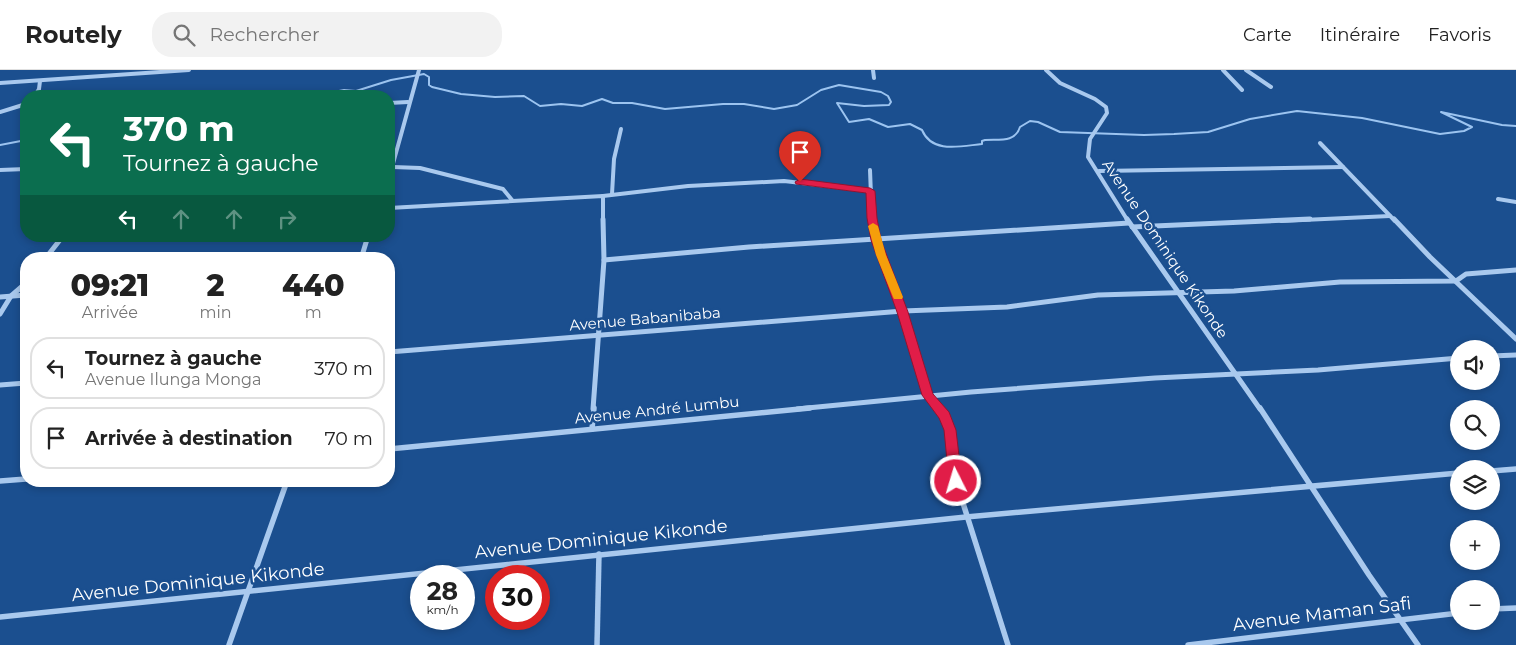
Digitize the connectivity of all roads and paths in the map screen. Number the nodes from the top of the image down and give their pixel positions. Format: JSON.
{"nodes":[{"id":1,"x":189,"y":70,"type":"edge"},
{"id":2,"x":419,"y":70,"type":"edge"},
{"id":3,"x":873,"y":70,"type":"edge"},
{"id":4,"x":1046,"y":70,"type":"edge"},
{"id":5,"x":1223,"y":70,"type":"edge"},
{"id":6,"x":1246,"y":70,"type":"edge"},
{"id":7,"x":158,"y":71,"type":"edge"},
{"id":8,"x":122,"y":72,"type":"edge"},
{"id":9,"x":874,"y":78,"type":"dead end"},
{"id":10,"x":40,"y":81,"type":"junction"},
{"id":11,"x":0,"y":83,"type":"edge"},
{"id":12,"x":1271,"y":87,"type":"dead end"},
{"id":13,"x":37,"y":90,"type":"edge"},
{"id":14,"x":1242,"y":90,"type":"dead end"},
{"id":15,"x":408,"y":102,"type":"junction"},
{"id":16,"x":395,"y":103,"type":"edge"},
{"id":17,"x":20,"y":106,"type":"edge"},
{"id":18,"x":0,"y":112,"type":"edge"},
{"id":19,"x":621,"y":129,"type":"dead end"},
{"id":20,"x":1320,"y":144,"type":"dead end"},
{"id":21,"x":395,"y":160,"type":"edge"},
{"id":22,"x":395,"y":165,"type":"edge"},
{"id":23,"x":1343,"y":167,"type":"junction"},
{"id":24,"x":20,"y":169,"type":"edge"},
{"id":25,"x":0,"y":170,"type":"edge"},
{"id":26,"x":870,"y":170,"type":"dead end"},
{"id":27,"x":1098,"y":171,"type":"junction"},
{"id":28,"x":870,"y":191,"type":"junction"},
{"id":29,"x":612,"y":194,"type":"junction"},
{"id":30,"x":603,"y":196,"type":"junction"},
{"id":31,"x":1498,"y":199,"type":"dead end"},
{"id":32,"x":512,"y":200,"type":"junction"},
{"id":33,"x":1516,"y":202,"type":"edge"},
{"id":34,"x":395,"y":208,"type":"edge"},
{"id":35,"x":1390,"y":216,"type":"junction"},
{"id":36,"x":1131,"y":225,"type":"junction"},
{"id":37,"x":876,"y":240,"type":"junction"},
{"id":38,"x":58,"y":242,"type":"edge"},
{"id":39,"x":50,"y":252,"type":"edge"},
{"id":40,"x":604,"y":260,"type":"junction"},
{"id":41,"x":1516,"y":270,"type":"edge"},
{"id":42,"x":1456,"y":281,"type":"junction"},
{"id":43,"x":20,"y":288,"type":"edge"},
{"id":44,"x":1178,"y":293,"type":"junction"},
{"id":45,"x":20,"y":295,"type":"edge"},
{"id":46,"x":11,"y":296,"type":"junction"},
{"id":47,"x":0,"y":297,"type":"edge"},
{"id":48,"x":903,"y":312,"type":"junction"},
{"id":49,"x":0,"y":314,"type":"edge"},
{"id":50,"x":600,"y":335,"type":"junction"},
{"id":51,"x":1516,"y":339,"type":"edge"},
{"id":52,"x":395,"y":352,"type":"edge"},
{"id":53,"x":1516,"y":355,"type":"edge"},
{"id":54,"x":1500,"y":356,"type":"edge"},
{"id":55,"x":1450,"y":359,"type":"edge"},
{"id":56,"x":1236,"y":374,"type":"junction"},
{"id":57,"x":20,"y":383,"type":"edge"},
{"id":58,"x":0,"y":385,"type":"edge"},
{"id":59,"x":928,"y":395,"type":"junction"},
{"id":60,"x":592,"y":429,"type":"junction"},
{"id":61,"x":395,"y":448,"type":"edge"},
{"id":62,"x":1516,"y":468,"type":"edge"},
{"id":63,"x":1500,"y":470,"type":"edge"},
{"id":64,"x":1450,"y":474,"type":"edge"},
{"id":65,"x":20,"y":479,"type":"edge"},
{"id":66,"x":0,"y":481,"type":"edge"},
{"id":67,"x":1311,"y":485,"type":"junction"},
{"id":68,"x":285,"y":487,"type":"edge"},
{"id":69,"x":966,"y":517,"type":"junction"},
{"id":70,"x":599,"y":554,"type":"junction"},
{"id":71,"x":247,"y":592,"type":"junction"},
{"id":72,"x":1516,"y":608,"type":"edge"},
{"id":73,"x":1500,"y":609,"type":"edge"},
{"id":74,"x":1450,"y":614,"type":"edge"},
{"id":75,"x":0,"y":617,"type":"edge"},
{"id":76,"x":1400,"y":619,"type":"junction"},
{"id":77,"x":229,"y":645,"type":"edge"},
{"id":78,"x":597,"y":645,"type":"edge"},
{"id":79,"x":1008,"y":645,"type":"edge"},
{"id":80,"x":1188,"y":645,"type":"edge"},
{"id":81,"x":1418,"y":645,"type":"edge"}],
"edges":[{"from":1,"to":7,"type":"street"},
{"from":2,"to":15,"type":"street"},
{"from":3,"to":9,"type":"street"},
{"from":4,"to":27,"type":"street","name":"Avenue Dominique Kikonde"},
{"from":5,"to":14,"type":"street"},
{"from":6,"to":12,"type":"street"},
{"from":7,"to":8,"type":"street"},
{"from":8,"to":10,"type":"street"},
{"from":10,"to":11,"type":"street"},
{"from":10,"to":13,"type":"street"},
{"from":15,"to":16,"type":"street"},
{"from":15,"to":21,"type":"street"},
{"from":17,"to":18,"type":"street"},
{"from":19,"to":29,"type":"street"},
{"from":20,"to":23,"type":"street"},
{"from":22,"to":32,"type":"street"},
{"from":23,"to":27,"type":"street"},
{"from":23,"to":35,"type":"street"},
{"from":24,"to":25,"type":"street"},
{"from":26,"to":28,"type":"street"},
{"from":27,"to":36,"type":"street","name":"Avenue Dominique Kikonde"},
{"from":28,"to":29,"type":"street"},
{"from":28,"to":37,"type":"street"},
{"from":29,"to":30,"type":"street"},
{"from":30,"to":32,"type":"street"},
{"from":30,"to":40,"type":"street"},
{"from":31,"to":33,"type":"street"},
{"from":32,"to":34,"type":"street"},
{"from":35,"to":36,"type":"street"},
{"from":35,"to":42,"type":"street"},
{"from":36,"to":37,"type":"street"},
{"from":36,"to":44,"type":"street","name":"Avenue Dominique Kikonde"},
{"from":37,"to":40,"type":"street"},
{"from":37,"to":48,"type":"street"},
{"from":38,"to":39,"type":"street"},
{"from":40,"to":50,"type":"street"},
{"from":41,"to":42,"type":"street","name":"Avenue Babanibaba"},
{"from":42,"to":44,"type":"street","name":"Avenue Babanibaba"},
{"from":42,"to":51,"type":"street"},
{"from":43,"to":46,"type":"street"},
{"from":44,"to":48,"type":"street","name":"Avenue Babanibaba"},
{"from":44,"to":56,"type":"street","name":"Avenue Dominique Kikonde"},
{"from":45,"to":46,"type":"street"},
{"from":46,"to":47,"type":"street"},
{"from":46,"to":49,"type":"street"},
{"from":48,"to":50,"type":"street","name":"Avenue Babanibaba"},
{"from":48,"to":59,"type":"street"},
{"from":50,"to":52,"type":"street","name":"Avenue Babanibaba"},
{"from":50,"to":60,"type":"street"},
{"from":53,"to":54,"type":"street"},
{"from":55,"to":56,"type":"street","name":"Avenue André Lumbu"},
{"from":56,"to":59,"type":"street","name":"Avenue André Lumbu"},
{"from":56,"to":67,"type":"street","name":"Avenue Dominique Kikonde"},
{"from":57,"to":58,"type":"street"},
{"from":59,"to":60,"type":"street","name":"Avenue André Lumbu"},
{"from":59,"to":69,"type":"street"},
{"from":60,"to":61,"type":"street","name":"Avenue André Lumbu"},
{"from":62,"to":63,"type":"street"},
{"from":64,"to":67,"type":"street","name":"Avenue Dominique Kikonde"},
{"from":65,"to":66,"type":"street"},
{"from":67,"to":69,"type":"street","name":"Avenue Dominique Kikonde"},
{"from":67,"to":76,"type":"street","name":"Avenue Dominique Kikonde"},
{"from":68,"to":71,"type":"street"},
{"from":69,"to":70,"type":"street","name":"Avenue Dominique Kikonde"},
{"from":69,"to":79,"type":"street"},
{"from":70,"to":71,"type":"street","name":"Avenue Dominique Kikonde"},
{"from":70,"to":78,"type":"street"},
{"from":71,"to":75,"type":"street","name":"Avenue Dominique Kikonde"},
{"from":71,"to":77,"type":"street"},
{"from":72,"to":73,"type":"street"},
{"from":74,"to":76,"type":"street","name":"Avenue Maman Safi"},
{"from":76,"to":80,"type":"street","name":"Avenue Maman Safi"},
{"from":76,"to":81,"type":"street","name":"Avenue Dominique Kikonde"}]}
